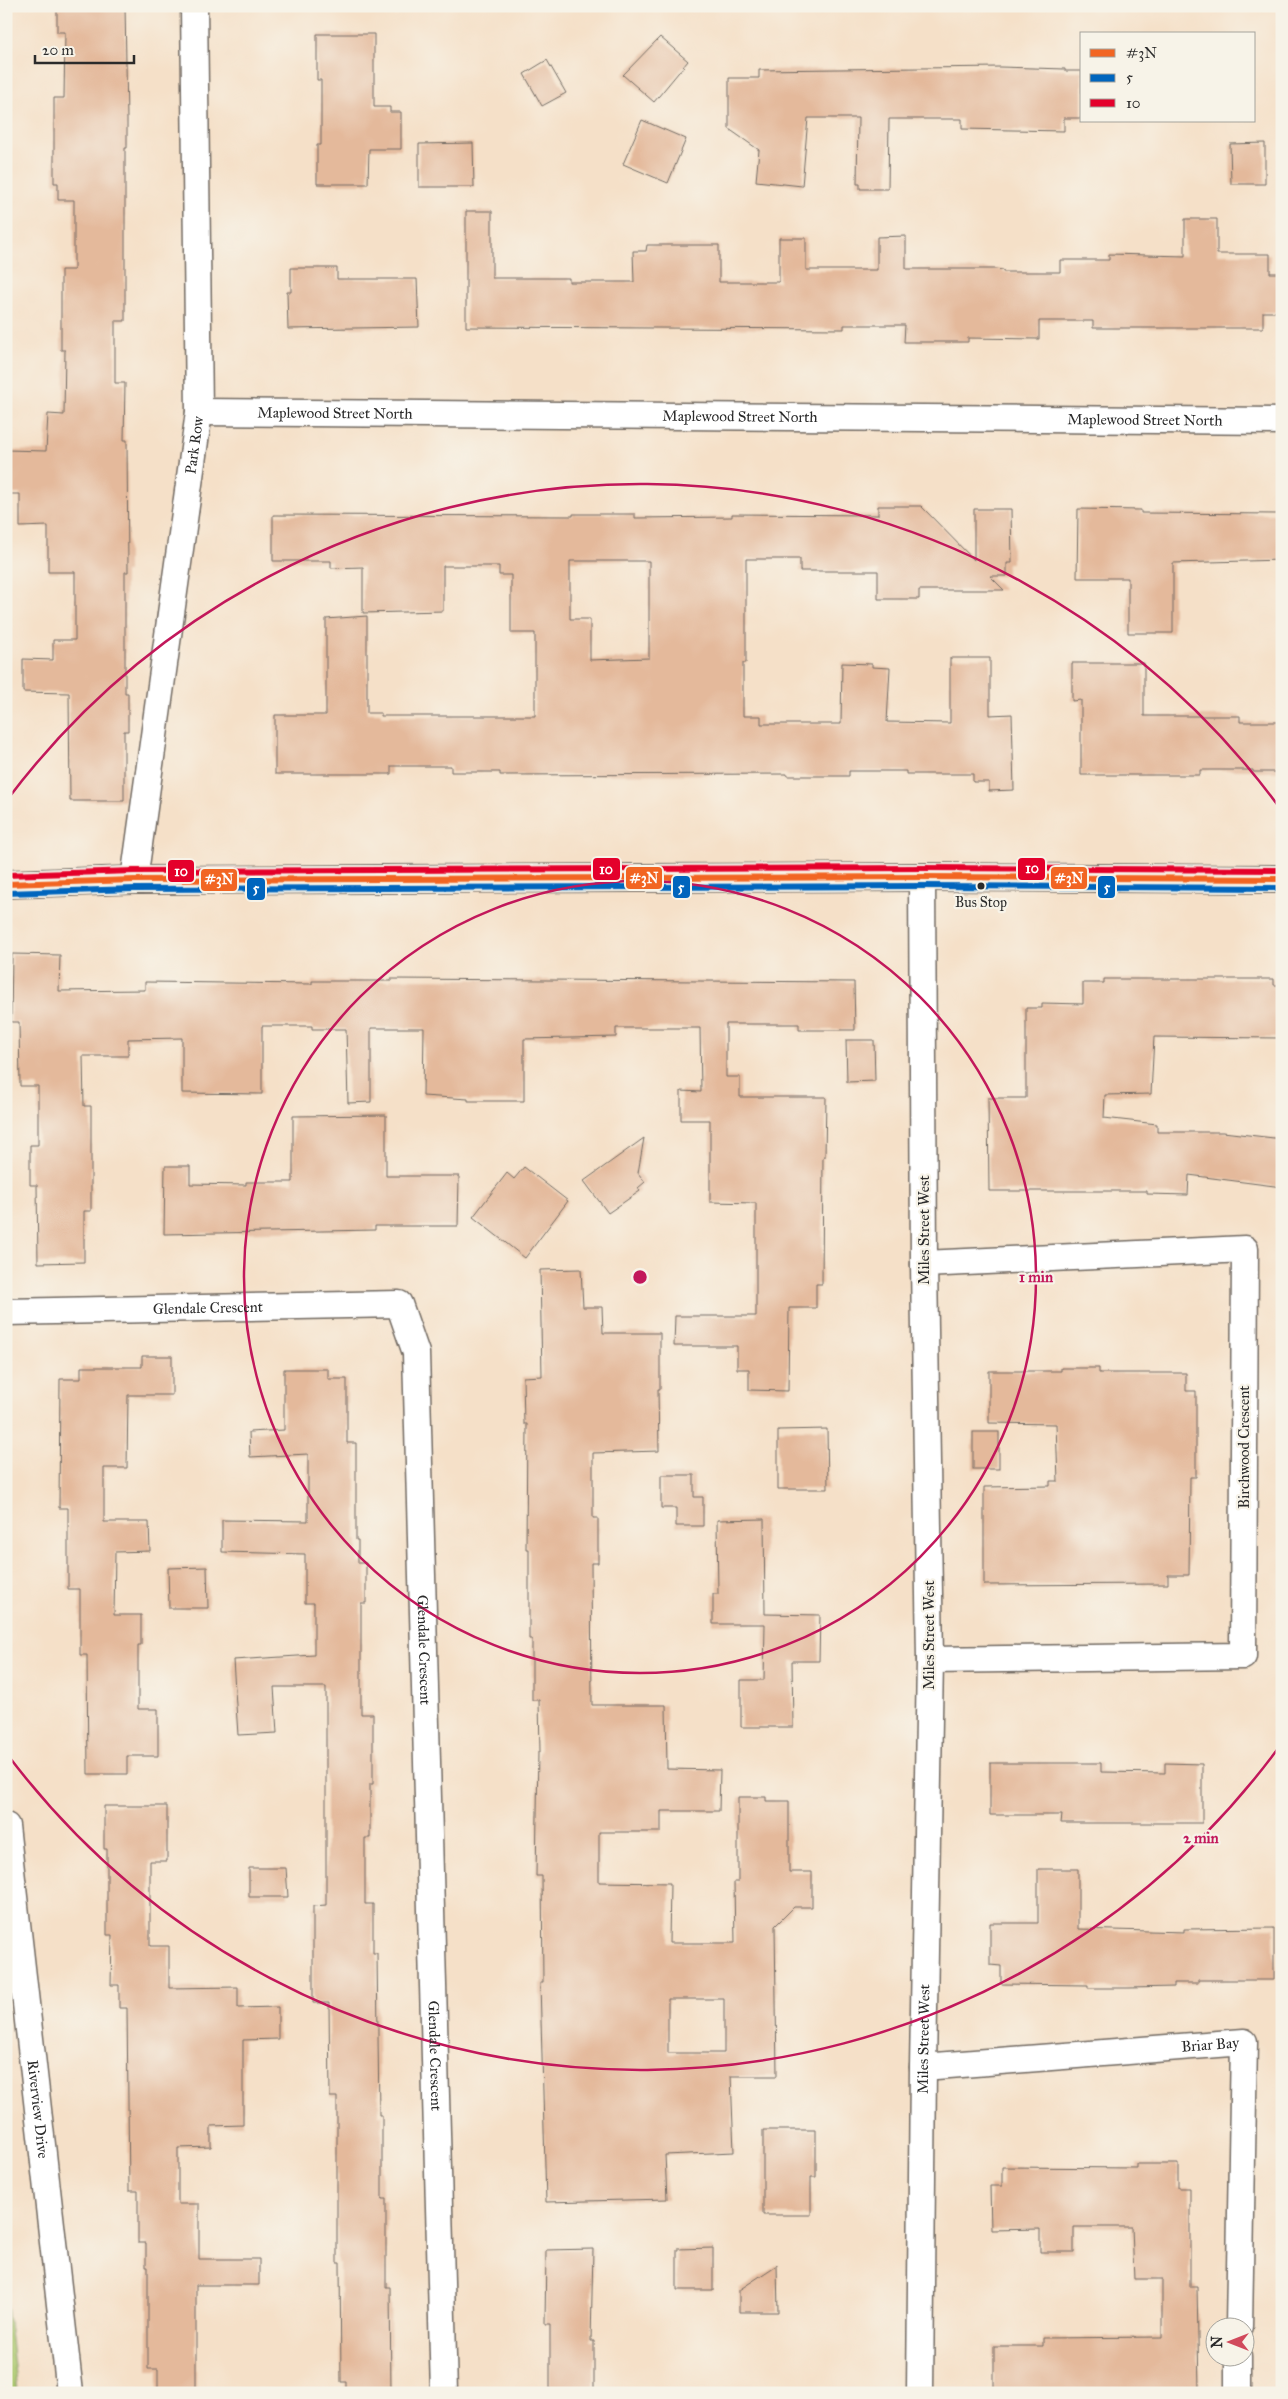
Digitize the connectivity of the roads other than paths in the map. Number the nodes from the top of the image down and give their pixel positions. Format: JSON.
{"nodes":[{"id":1,"x":194,"y":6,"type":"edge"},
{"id":2,"x":199,"y":412,"type":"junction"},
{"id":3,"x":1282,"y":421,"type":"edge"},
{"id":4,"x":922,"y":877,"type":"junction"},
{"id":5,"x":1282,"y":879,"type":"edge"},
{"id":6,"x":134,"y":880,"type":"junction"},
{"id":7,"x":6,"y":884,"type":"edge"},
{"id":8,"x":924,"y":1264,"type":"junction"},
{"id":9,"x":6,"y":1312,"type":"edge"},
{"id":10,"x":930,"y":1660,"type":"junction"},
{"id":11,"x":6,"y":1826,"type":"edge"},
{"id":12,"x":923,"y":2067,"type":"junction"},
{"id":13,"x":1239,"y":2316,"type":"edge"},
{"id":14,"x":1238,"y":2366,"type":"edge"},
{"id":15,"x":70,"y":2393,"type":"edge"},
{"id":16,"x":444,"y":2393,"type":"edge"},
{"id":17,"x":920,"y":2393,"type":"edge"},
{"id":18,"x":1238,"y":2393,"type":"edge"}],
"edges":[{"from":1,"to":2,"type":"street","name":"Park Row"},
{"from":2,"to":3,"type":"street","name":"Maplewood Street North"},
{"from":2,"to":6,"type":"street","name":"Park Row"},
{"from":4,"to":5,"type":"main road"},
{"from":4,"to":6,"type":"main road"},
{"from":4,"to":8,"type":"street","name":"Miles Street West"},
{"from":6,"to":7,"type":"main road"},
{"from":8,"to":10,"type":"street","name":"Miles Street West"},
{"from":8,"to":10,"type":"street","name":"Birchwood Crescent"},
{"from":9,"to":16,"type":"street","name":"Glendale Crescent"},
{"from":10,"to":12,"type":"street","name":"Miles Street West"},
{"from":11,"to":15,"type":"street","name":"Riverview Drive"},
{"from":12,"to":13,"type":"street","name":"Briar Bay"},
{"from":12,"to":17,"type":"street","name":"Miles Street West"},
{"from":14,"to":18,"type":"street"}]}
